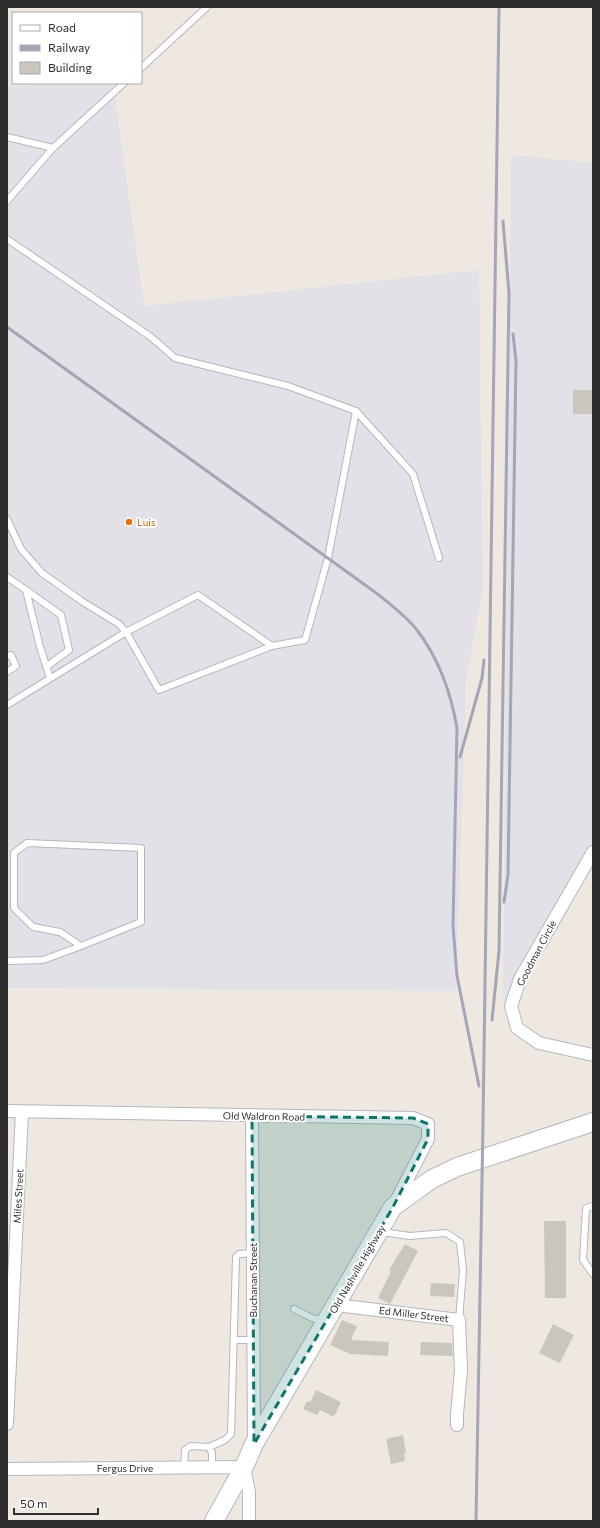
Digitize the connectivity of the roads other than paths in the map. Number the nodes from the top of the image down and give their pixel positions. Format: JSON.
{"nodes":[{"id":1,"x":207,"y":7,"type":"edge"},
{"id":2,"x":142,"y":67,"type":"edge"},
{"id":3,"x":123,"y":84,"type":"edge"},
{"id":4,"x":7,"y":137,"type":"edge"},
{"id":5,"x":53,"y":148,"type":"junction"},
{"id":6,"x":7,"y":201,"type":"edge"},
{"id":7,"x":7,"y":239,"type":"edge"},
{"id":8,"x":356,"y":411,"type":"junction"},
{"id":9,"x":7,"y":519,"type":"edge"},
{"id":10,"x":440,"y":558,"type":"dead end"},
{"id":11,"x":7,"y":577,"type":"edge"},
{"id":12,"x":26,"y":590,"type":"junction"},
{"id":13,"x":126,"y":632,"type":"junction"},
{"id":14,"x":272,"y":646,"type":"junction"},
{"id":15,"x":7,"y":656,"type":"edge"},
{"id":16,"x":46,"y":667,"type":"junction"},
{"id":17,"x":7,"y":672,"type":"edge"},
{"id":18,"x":50,"y":678,"type":"junction"},
{"id":19,"x":7,"y":705,"type":"edge"},
{"id":20,"x":593,"y":852,"type":"edge"},
{"id":21,"x":81,"y":946,"type":"junction"},
{"id":22,"x":7,"y":961,"type":"edge"},
{"id":23,"x":593,"y":1056,"type":"edge"},
{"id":24,"x":7,"y":1111,"type":"edge"},
{"id":25,"x":22,"y":1112,"type":"junction"},
{"id":26,"x":252,"y":1116,"type":"junction"},
{"id":27,"x":593,"y":1122,"type":"edge"},
{"id":28,"x":593,"y":1206,"type":"edge"},
{"id":29,"x":393,"y":1207,"type":"junction"},
{"id":30,"x":378,"y":1232,"type":"junction"},
{"id":31,"x":253,"y":1253,"type":"junction"},
{"id":32,"x":593,"y":1274,"type":"edge"},
{"id":33,"x":336,"y":1305,"type":"junction"},
{"id":34,"x":294,"y":1309,"type":"dead end"},
{"id":35,"x":459,"y":1320,"type":"junction"},
{"id":36,"x":326,"y":1322,"type":"junction"},
{"id":37,"x":234,"y":1340,"type":"junction"},
{"id":38,"x":254,"y":1340,"type":"junction"},
{"id":39,"x":7,"y":1424,"type":"edge"},
{"id":40,"x":458,"y":1425,"type":"dead end"},
{"id":41,"x":254,"y":1444,"type":"junction"},
{"id":42,"x":209,"y":1447,"type":"junction"},
{"id":43,"x":212,"y":1467,"type":"junction"},
{"id":44,"x":244,"y":1467,"type":"junction"},
{"id":45,"x":184,"y":1468,"type":"junction"},
{"id":46,"x":7,"y":1469,"type":"edge"},
{"id":47,"x":214,"y":1521,"type":"edge"},
{"id":48,"x":249,"y":1521,"type":"edge"}],
"edges":[{"from":1,"to":2,"type":"lane"},
{"from":3,"to":5,"type":"lane"},
{"from":4,"to":5,"type":"lane"},
{"from":5,"to":6,"type":"lane"},
{"from":7,"to":8,"type":"lane"},
{"from":8,"to":10,"type":"lane"},
{"from":8,"to":14,"type":"lane"},
{"from":9,"to":13,"type":"lane"},
{"from":11,"to":12,"type":"lane"},
{"from":12,"to":16,"type":"lane"},
{"from":12,"to":16,"type":"lane"},
{"from":13,"to":14,"type":"lane"},
{"from":13,"to":14,"type":"lane"},
{"from":13,"to":18,"type":"lane"},
{"from":15,"to":17,"type":"lane"},
{"from":16,"to":18,"type":"lane"},
{"from":18,"to":19,"type":"lane"},
{"from":20,"to":23,"type":"street","name":"Goodman Circle"},
{"from":21,"to":21,"type":"lane"},
{"from":21,"to":22,"type":"lane"},
{"from":24,"to":25,"type":"street","name":"Old Waldron Road"},
{"from":25,"to":26,"type":"street","name":"Old Waldron Road"},
{"from":25,"to":39,"type":"street","name":"Miles Street"},
{"from":26,"to":29,"type":"street","name":"Old Waldron Road"},
{"from":26,"to":31,"type":"street","name":"Buchanan Street"},
{"from":27,"to":29,"type":"main road","name":"Old Nashville Highway"},
{"from":28,"to":32,"type":"lane"},
{"from":29,"to":30,"type":"main road","name":"Old Nashville Highway"},
{"from":30,"to":33,"type":"main road","name":"Old Nashville Highway"},
{"from":30,"to":35,"type":"lane"},
{"from":31,"to":37,"type":"lane"},
{"from":31,"to":38,"type":"street","name":"Buchanan Street"},
{"from":33,"to":35,"type":"street","name":"Ed Miller Street"},
{"from":33,"to":36,"type":"main road","name":"Old Nashville Highway"},
{"from":34,"to":36,"type":"lane"},
{"from":35,"to":40,"type":"street","name":"Ed Miller Street"},
{"from":36,"to":41,"type":"main road","name":"Old Nashville Highway"},
{"from":37,"to":38,"type":"lane"},
{"from":37,"to":42,"type":"lane"},
{"from":38,"to":41,"type":"street","name":"Buchanan Street"},
{"from":41,"to":44,"type":"main road","name":"Old Nashville Highway"},
{"from":42,"to":43,"type":"lane"},
{"from":42,"to":45,"type":"lane"},
{"from":43,"to":44,"type":"street","name":"Fergus Drive"},
{"from":43,"to":45,"type":"street","name":"Fergus Drive"},
{"from":44,"to":47,"type":"main road","name":"Old Nashville Highway"},
{"from":44,"to":48,"type":"street"},
{"from":45,"to":46,"type":"street","name":"Fergus Drive"}]}
